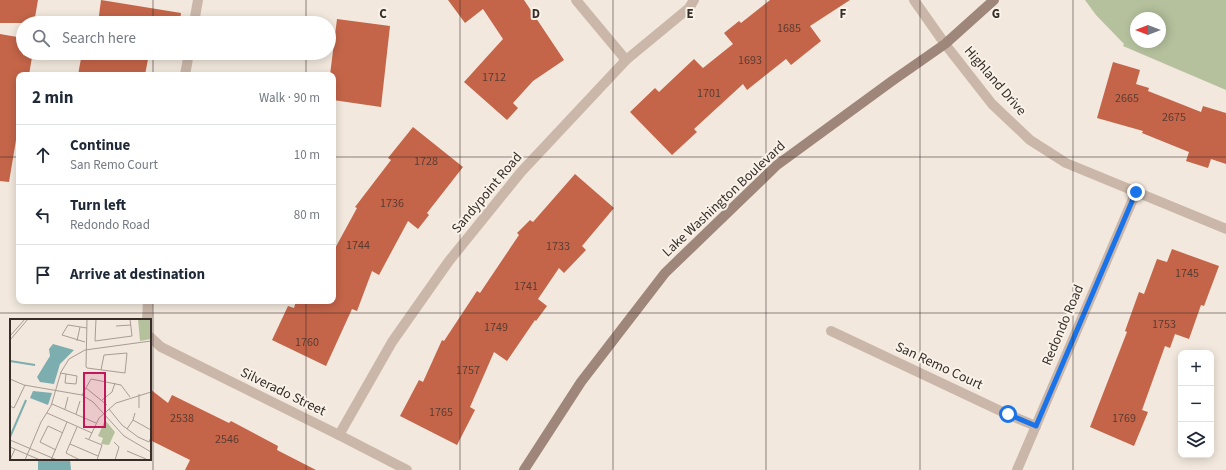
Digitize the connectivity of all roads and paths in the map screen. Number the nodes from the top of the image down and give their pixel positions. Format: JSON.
{"nodes":[{"id":1,"x":198,"y":0,"type":"edge"},
{"id":2,"x":576,"y":0,"type":"edge"},
{"id":3,"x":694,"y":0,"type":"edge"},
{"id":4,"x":914,"y":0,"type":"edge"},
{"id":5,"x":994,"y":0,"type":"edge"},
{"id":6,"x":195,"y":16,"type":"edge"},
{"id":7,"x":945,"y":44,"type":"junction"},
{"id":8,"x":188,"y":60,"type":"edge"},
{"id":9,"x":626,"y":60,"type":"junction"},
{"id":10,"x":186,"y":72,"type":"edge"},
{"id":11,"x":1136,"y":192,"type":"junction"},
{"id":12,"x":1226,"y":229,"type":"edge"},
{"id":13,"x":148,"y":304,"type":"edge"},
{"id":14,"x":147,"y":319,"type":"edge"},
{"id":15,"x":831,"y":331,"type":"dead end"},
{"id":16,"x":151,"y":338,"type":"edge"},
{"id":17,"x":1036,"y":426,"type":"junction"},
{"id":18,"x":339,"y":435,"type":"junction"},
{"id":19,"x":406,"y":470,"type":"edge"},
{"id":20,"x":524,"y":470,"type":"edge"},
{"id":21,"x":1017,"y":470,"type":"edge"}],
"edges":[{"from":1,"to":6,"type":"street"},
{"from":2,"to":9,"type":"street"},
{"from":3,"to":9,"type":"street","name":"Sandypoint Road"},
{"from":4,"to":7,"type":"street","name":"Highland Drive"},
{"from":5,"to":7,"type":"street","name":"Lake Washington Boulevard"},
{"from":7,"to":11,"type":"street","name":"Highland Drive"},
{"from":7,"to":20,"type":"street","name":"Lake Washington Boulevard"},
{"from":8,"to":10,"type":"street"},
{"from":9,"to":18,"type":"street","name":"Sandypoint Road"},
{"from":11,"to":12,"type":"street","name":"Highland Drive"},
{"from":11,"to":17,"type":"street","name":"Redondo Road"},
{"from":13,"to":14,"type":"street"},
{"from":15,"to":17,"type":"street","name":"San Remo Court"},
{"from":16,"to":18,"type":"street","name":"Silverado Street"},
{"from":17,"to":21,"type":"street","name":"Redondo Road"},
{"from":18,"to":19,"type":"street","name":"Silverado Street"}]}
